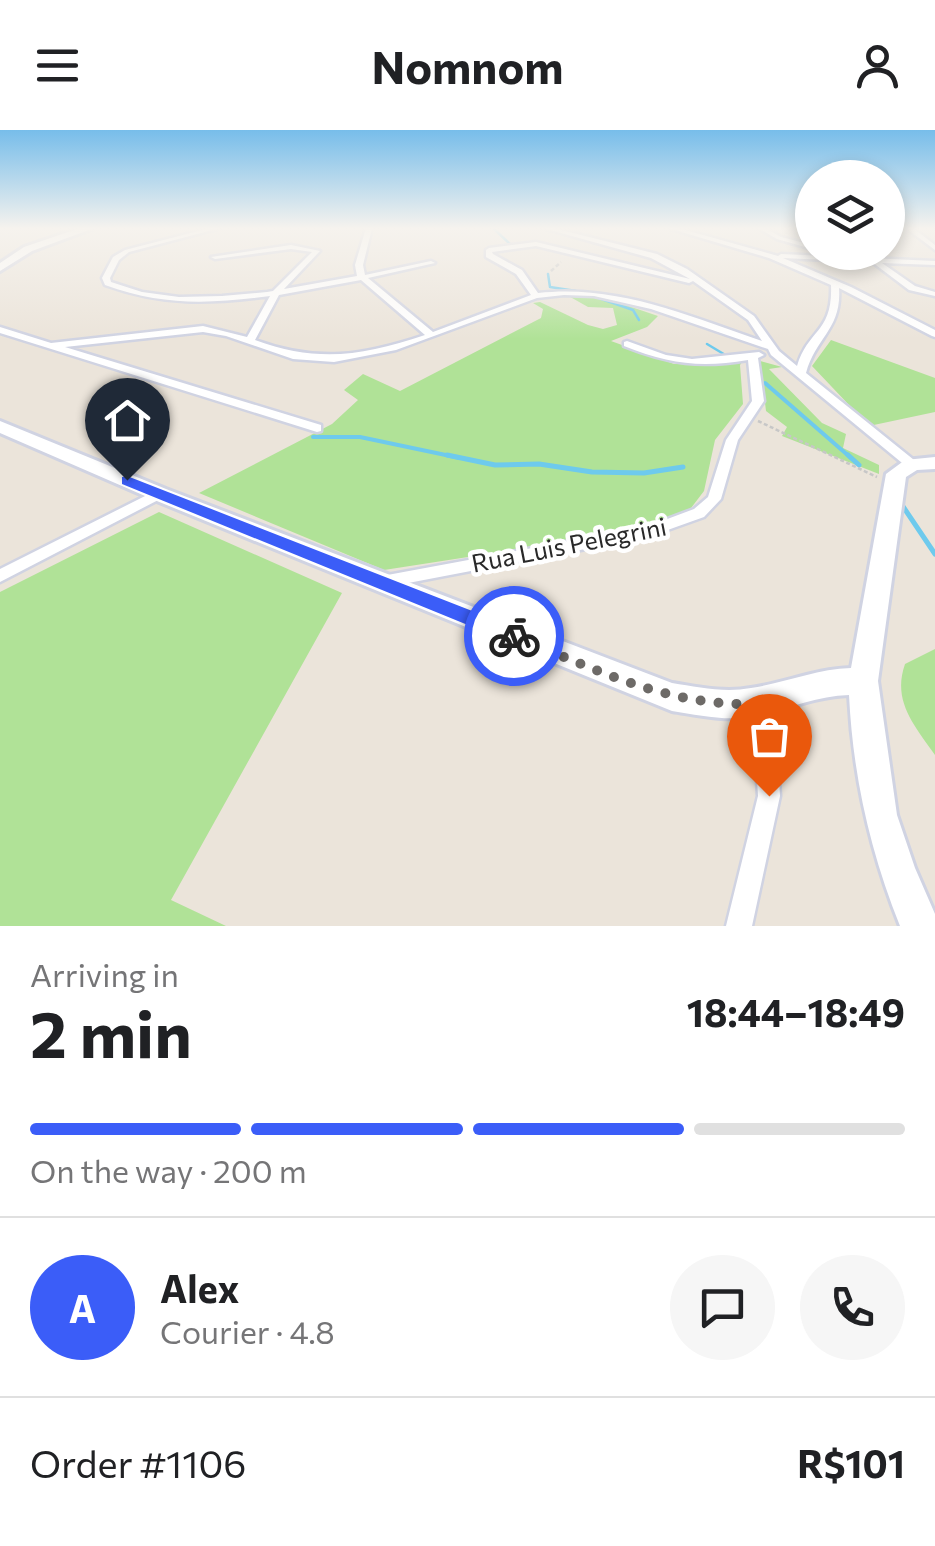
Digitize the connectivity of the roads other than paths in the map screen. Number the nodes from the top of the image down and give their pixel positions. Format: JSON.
{"nodes":[{"id":1,"x":113,"y":265,"type":"edge"},
{"id":2,"x":304,"y":265,"type":"edge"},
{"id":3,"x":359,"y":265,"type":"edge"},
{"id":4,"x":419,"y":265,"type":"edge"},
{"id":5,"x":507,"y":265,"type":"edge"},
{"id":6,"x":624,"y":265,"type":"edge"},
{"id":7,"x":670,"y":265,"type":"edge"},
{"id":8,"x":793,"y":265,"type":"edge"},
{"id":9,"x":888,"y":270,"type":"edge"},
{"id":10,"x":361,"y":276,"type":"junction"},
{"id":11,"x":835,"y":283,"type":"junction"},
{"id":12,"x":703,"y":284,"type":"junction"},
{"id":13,"x":276,"y":293,"type":"junction"},
{"id":14,"x":935,"y":294,"type":"edge"},
{"id":15,"x":536,"y":296,"type":"junction"},
{"id":16,"x":0,"y":330,"type":"edge"},
{"id":17,"x":429,"y":334,"type":"junction"},
{"id":18,"x":935,"y":334,"type":"edge"},
{"id":19,"x":250,"y":341,"type":"junction"},
{"id":20,"x":627,"y":344,"type":"dead end"},
{"id":21,"x":48,"y":346,"type":"junction"},
{"id":22,"x":773,"y":350,"type":"junction"},
{"id":23,"x":754,"y":356,"type":"junction"},
{"id":24,"x":801,"y":372,"type":"junction"},
{"id":25,"x":0,"y":426,"type":"edge"},
{"id":26,"x":317,"y":428,"type":"dead end"},
{"id":27,"x":923,"y":463,"type":"edge"},
{"id":28,"x":159,"y":494,"type":"junction"},
{"id":29,"x":0,"y":576,"type":"edge"},
{"id":30,"x":382,"y":582,"type":"junction"},
{"id":31,"x":863,"y":681,"type":"junction"},
{"id":32,"x":748,"y":704,"type":"junction"},
{"id":33,"x":739,"y":926,"type":"edge"},
{"id":34,"x":920,"y":926,"type":"edge"}],
"edges":[{"from":1,"to":13,"type":"street"},
{"from":2,"to":13,"type":"street"},
{"from":3,"to":10,"type":"street"},
{"from":4,"to":10,"type":"street"},
{"from":5,"to":15,"type":"street"},
{"from":6,"to":12,"type":"street"},
{"from":7,"to":12,"type":"street"},
{"from":8,"to":11,"type":"street"},
{"from":9,"to":14,"type":"street"},
{"from":10,"to":13,"type":"street"},
{"from":10,"to":17,"type":"street"},
{"from":11,"to":18,"type":"street"},
{"from":11,"to":24,"type":"street"},
{"from":12,"to":22,"type":"street"},
{"from":13,"to":19,"type":"street"},
{"from":15,"to":17,"type":"street"},
{"from":15,"to":22,"type":"street"},
{"from":16,"to":21,"type":"street"},
{"from":17,"to":19,"type":"street"},
{"from":19,"to":21,"type":"street"},
{"from":20,"to":23,"type":"street"},
{"from":21,"to":26,"type":"street"},
{"from":22,"to":23,"type":"street"},
{"from":22,"to":24,"type":"street"},
{"from":23,"to":30,"type":"street","name":"Rua Luis Pelegrini"},
{"from":24,"to":27,"type":"street"},
{"from":25,"to":28,"type":"street"},
{"from":27,"to":31,"type":"street"},
{"from":28,"to":29,"type":"street"},
{"from":28,"to":30,"type":"street"},
{"from":30,"to":32,"type":"street"},
{"from":31,"to":32,"type":"street"},
{"from":31,"to":34,"type":"street"},
{"from":32,"to":33,"type":"street"}]}
